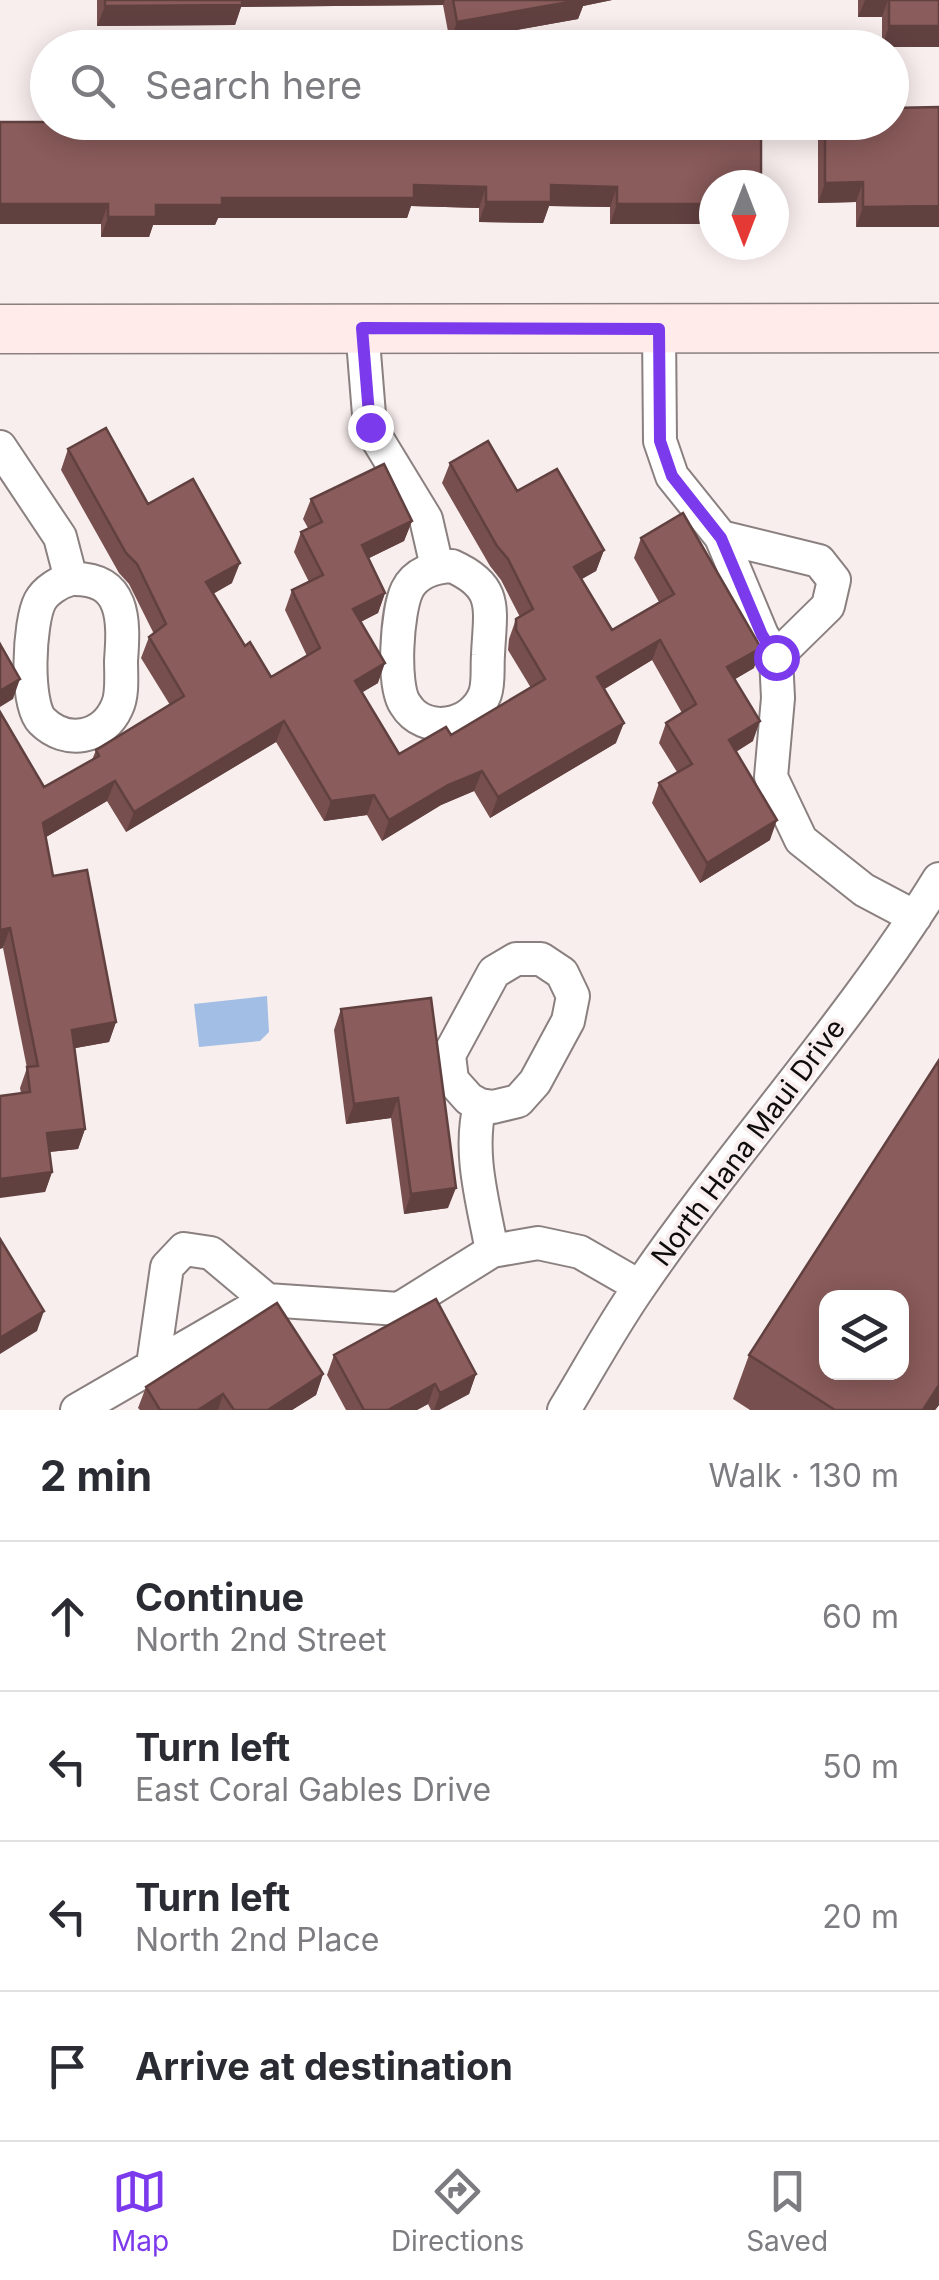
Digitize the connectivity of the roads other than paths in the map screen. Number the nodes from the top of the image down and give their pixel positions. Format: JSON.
{"nodes":[{"id":1,"x":362,"y":328,"type":"junction"},
{"id":2,"x":939,"y":328,"type":"edge"},
{"id":3,"x":659,"y":329,"type":"junction"},
{"id":4,"x":0,"y":330,"type":"edge"},
{"id":5,"x":0,"y":447,"type":"edge"},
{"id":6,"x":721,"y":538,"type":"junction"},
{"id":7,"x":438,"y":567,"type":"junction"},
{"id":8,"x":71,"y":579,"type":"junction"},
{"id":9,"x":776,"y":657,"type":"junction"},
{"id":10,"x":929,"y":902,"type":"edge"},
{"id":11,"x":480,"y":1104,"type":"junction"},
{"id":12,"x":492,"y":1250,"type":"junction"},
{"id":13,"x":639,"y":1286,"type":"junction"},
{"id":14,"x":267,"y":1300,"type":"junction"},
{"id":15,"x":154,"y":1365,"type":"junction"},
{"id":16,"x":77,"y":1410,"type":"edge"},
{"id":17,"x":564,"y":1410,"type":"edge"}],
"edges":[{"from":1,"to":3,"type":"street"},
{"from":1,"to":4,"type":"street"},
{"from":1,"to":7,"type":"street"},
{"from":2,"to":3,"type":"street"},
{"from":3,"to":6,"type":"street"},
{"from":5,"to":8,"type":"street"},
{"from":6,"to":9,"type":"street"},
{"from":6,"to":9,"type":"street"},
{"from":7,"to":7,"type":"street"},
{"from":8,"to":8,"type":"street"},
{"from":9,"to":10,"type":"street"},
{"from":10,"to":13,"type":"street","name":"North Hana Maui Drive"},
{"from":11,"to":11,"type":"street"},
{"from":11,"to":12,"type":"street"},
{"from":12,"to":13,"type":"street"},
{"from":12,"to":14,"type":"street"},
{"from":13,"to":17,"type":"street","name":"North Hana Maui Drive"},
{"from":14,"to":15,"type":"street"},
{"from":14,"to":15,"type":"street"},
{"from":15,"to":16,"type":"street"}]}
